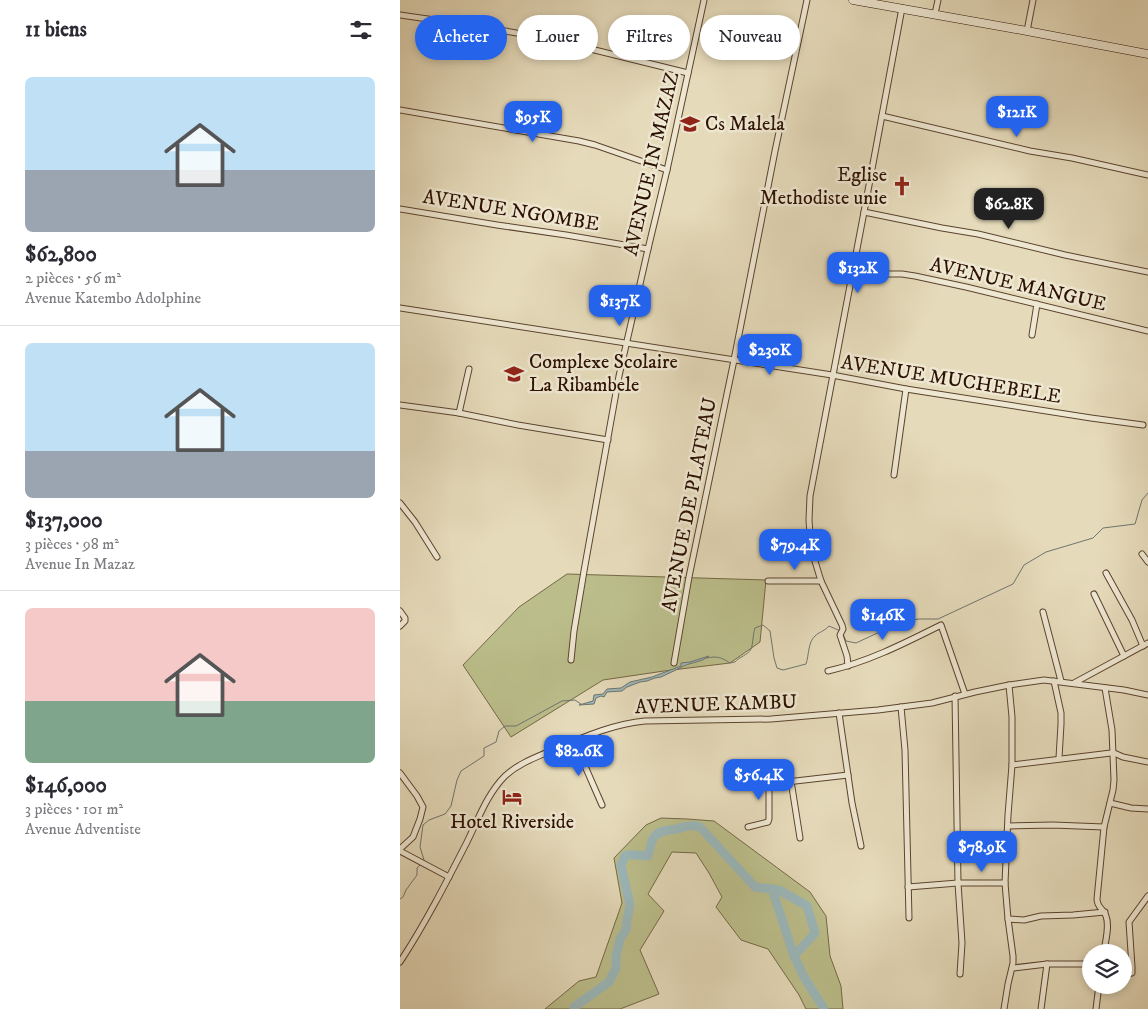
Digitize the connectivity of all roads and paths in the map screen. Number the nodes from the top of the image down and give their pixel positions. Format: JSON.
{"nodes":[{"id":1,"x":704,"y":0,"type":"edge"},
{"id":2,"x":807,"y":0,"type":"edge"},
{"id":3,"x":853,"y":0,"type":"edge"},
{"id":4,"x":938,"y":0,"type":"edge"},
{"id":5,"x":1032,"y":0,"type":"edge"},
{"id":6,"x":876,"y":2,"type":"edge"},
{"id":7,"x":902,"y":8,"type":"junction"},
{"id":8,"x":936,"y":14,"type":"junction"},
{"id":9,"x":400,"y":15,"type":"edge"},
{"id":10,"x":1026,"y":30,"type":"junction"},
{"id":11,"x":1148,"y":54,"type":"edge"},
{"id":12,"x":688,"y":73,"type":"junction"},
{"id":13,"x":400,"y":110,"type":"edge"},
{"id":14,"x":882,"y":116,"type":"junction"},
{"id":15,"x":667,"y":170,"type":"junction"},
{"id":16,"x":1148,"y":175,"type":"edge"},
{"id":17,"x":400,"y":209,"type":"edge"},
{"id":18,"x":864,"y":212,"type":"junction"},
{"id":19,"x":648,"y":249,"type":"junction"},
{"id":20,"x":1148,"y":272,"type":"edge"},
{"id":21,"x":851,"y":277,"type":"junction"},
{"id":22,"x":1037,"y":304,"type":"junction"},
{"id":23,"x":400,"y":308,"type":"edge"},
{"id":24,"x":1148,"y":330,"type":"edge"},
{"id":25,"x":1032,"y":335,"type":"dead end"},
{"id":26,"x":626,"y":344,"type":"junction"},
{"id":27,"x":734,"y":360,"type":"junction"},
{"id":28,"x":468,"y":368,"type":"dead end"},
{"id":29,"x":832,"y":375,"type":"junction"},
{"id":30,"x":906,"y":389,"type":"junction"},
{"id":31,"x":400,"y":405,"type":"edge"},
{"id":32,"x":459,"y":413,"type":"junction"},
{"id":33,"x":1142,"y":425,"type":"dead end"},
{"id":34,"x":608,"y":440,"type":"junction"},
{"id":35,"x":894,"y":475,"type":"dead end"},
{"id":36,"x":400,"y":503,"type":"edge"},
{"id":37,"x":1142,"y":554,"type":"dead end"},
{"id":38,"x":437,"y":557,"type":"dead end"},
{"id":39,"x":1148,"y":562,"type":"edge"},
{"id":40,"x":1106,"y":573,"type":"dead end"},
{"id":41,"x":768,"y":581,"type":"dead end"},
{"id":42,"x":821,"y":581,"type":"junction"},
{"id":43,"x":1094,"y":594,"type":"dead end"},
{"id":44,"x":400,"y":611,"type":"edge"},
{"id":45,"x":1043,"y":612,"type":"dead end"},
{"id":46,"x":400,"y":626,"type":"edge"},
{"id":47,"x":1145,"y":644,"type":"edge"},
{"id":48,"x":1124,"y":656,"type":"junction"},
{"id":49,"x":571,"y":660,"type":"dead end"},
{"id":50,"x":674,"y":663,"type":"dead end"},
{"id":51,"x":848,"y":666,"type":"junction"},
{"id":52,"x":828,"y":671,"type":"dead end"},
{"id":53,"x":1090,"y":674,"type":"junction"},
{"id":54,"x":1054,"y":681,"type":"junction"},
{"id":55,"x":1061,"y":682,"type":"junction"},
{"id":56,"x":1073,"y":683,"type":"junction"},
{"id":57,"x":1009,"y":685,"type":"junction"},
{"id":58,"x":1095,"y":686,"type":"junction"},
{"id":59,"x":1105,"y":688,"type":"junction"},
{"id":60,"x":965,"y":694,"type":"junction"},
{"id":61,"x":1148,"y":695,"type":"edge"},
{"id":62,"x":955,"y":696,"type":"junction"},
{"id":63,"x":901,"y":707,"type":"junction"},
{"id":64,"x":839,"y":713,"type":"junction"},
{"id":65,"x":574,"y":741,"type":"junction"},
{"id":66,"x":1114,"y":753,"type":"junction"},
{"id":67,"x":1059,"y":758,"type":"junction"},
{"id":68,"x":1148,"y":762,"type":"edge"},
{"id":69,"x":1012,"y":765,"type":"junction"},
{"id":70,"x":400,"y":773,"type":"edge"},
{"id":71,"x":769,"y":774,"type":"dead end"},
{"id":72,"x":848,"y":775,"type":"junction"},
{"id":73,"x":791,"y":781,"type":"junction"},
{"id":74,"x":769,"y":784,"type":"junction"},
{"id":75,"x":1110,"y":803,"type":"junction"},
{"id":76,"x":602,"y":805,"type":"dead end"},
{"id":77,"x":1148,"y":809,"type":"edge"},
{"id":78,"x":1008,"y":826,"type":"junction"},
{"id":79,"x":748,"y":827,"type":"dead end"},
{"id":80,"x":1104,"y":827,"type":"junction"},
{"id":81,"x":800,"y":838,"type":"dead end"},
{"id":82,"x":861,"y":846,"type":"dead end"},
{"id":83,"x":400,"y":851,"type":"edge"},
{"id":84,"x":449,"y":877,"type":"junction"},
{"id":85,"x":958,"y":883,"type":"junction"},
{"id":86,"x":1005,"y":883,"type":"junction"},
{"id":87,"x":908,"y":887,"type":"junction"},
{"id":88,"x":1148,"y":896,"type":"edge"},
{"id":89,"x":1105,"y":912,"type":"junction"},
{"id":90,"x":909,"y":918,"type":"dead end"},
{"id":91,"x":1008,"y":919,"type":"junction"},
{"id":92,"x":1105,"y":944,"type":"edge"},
{"id":93,"x":1130,"y":944,"type":"edge"},
{"id":94,"x":400,"y":962,"type":"edge"},
{"id":95,"x":1047,"y":964,"type":"junction"},
{"id":96,"x":1082,"y":964,"type":"edge"},
{"id":97,"x":1013,"y":968,"type":"junction"},
{"id":98,"x":960,"y":974,"type":"dead end"},
{"id":99,"x":1098,"y":994,"type":"edge"},
{"id":100,"x":1004,"y":1009,"type":"edge"},
{"id":101,"x":1041,"y":1009,"type":"edge"},
{"id":102,"x":1096,"y":1009,"type":"edge"}],
"edges":[{"from":1,"to":12,"type":"street","name":"AVENUE IN MAZAZ"},
{"from":2,"to":27,"type":"street","name":"AVENUE DE PLATEAU"},
{"from":3,"to":6,"type":"main road"},
{"from":4,"to":8,"type":"street"},
{"from":5,"to":10,"type":"street"},
{"from":6,"to":7,"type":"main road"},
{"from":7,"to":8,"type":"main road"},
{"from":7,"to":14,"type":"street"},
{"from":8,"to":10,"type":"main road"},
{"from":9,"to":12,"type":"street"},
{"from":10,"to":11,"type":"main road"},
{"from":12,"to":15,"type":"street","name":"AVENUE IN MAZAZ"},
{"from":13,"to":15,"type":"street"},
{"from":14,"to":16,"type":"street"},
{"from":14,"to":18,"type":"street"},
{"from":15,"to":19,"type":"street","name":"AVENUE IN MAZAZ"},
{"from":17,"to":19,"type":"street","name":"AVENUE NGOMBE"},
{"from":18,"to":20,"type":"street"},
{"from":18,"to":21,"type":"street"},
{"from":19,"to":26,"type":"street","name":"AVENUE IN MAZAZ"},
{"from":21,"to":22,"type":"street","name":"AVENUE MANGUE"},
{"from":21,"to":29,"type":"street"},
{"from":22,"to":24,"type":"street","name":"AVENUE MANGUE"},
{"from":22,"to":25,"type":"street"},
{"from":23,"to":26,"type":"street","name":"AVENUE MUCHEBELE"},
{"from":26,"to":27,"type":"street","name":"AVENUE MUCHEBELE"},
{"from":26,"to":34,"type":"street","name":"AVENUE IN MAZAZ"},
{"from":27,"to":29,"type":"street","name":"AVENUE MUCHEBELE"},
{"from":27,"to":50,"type":"street","name":"AVENUE DE PLATEAU"},
{"from":28,"to":32,"type":"street"},
{"from":29,"to":30,"type":"street","name":"AVENUE MUCHEBELE"},
{"from":29,"to":42,"type":"street"},
{"from":30,"to":33,"type":"street","name":"AVENUE MUCHEBELE"},
{"from":30,"to":35,"type":"street"},
{"from":31,"to":32,"type":"street"},
{"from":32,"to":34,"type":"street"},
{"from":34,"to":49,"type":"street","name":"AVENUE IN MAZAZ"},
{"from":36,"to":38,"type":"street"},
{"from":37,"to":39,"type":"street"},
{"from":40,"to":47,"type":"street"},
{"from":41,"to":42,"type":"street"},
{"from":42,"to":51,"type":"street"},
{"from":43,"to":48,"type":"street"},
{"from":44,"to":46,"type":"street"},
{"from":45,"to":55,"type":"street"},
{"from":47,"to":48,"type":"street"},
{"from":48,"to":53,"type":"street"},
{"from":51,"to":52,"type":"street"},
{"from":51,"to":60,"type":"street"},
{"from":53,"to":56,"type":"street"},
{"from":53,"to":58,"type":"street"},
{"from":54,"to":55,"type":"street","name":"AVENUE KAMBU"},
{"from":54,"to":57,"type":"street","name":"AVENUE KAMBU"},
{"from":54,"to":67,"type":"street"},
{"from":55,"to":56,"type":"street","name":"AVENUE KAMBU"},
{"from":56,"to":58,"type":"street","name":"AVENUE KAMBU"},
{"from":57,"to":60,"type":"street","name":"AVENUE KAMBU"},
{"from":57,"to":69,"type":"street"},
{"from":58,"to":59,"type":"street","name":"AVENUE KAMBU"},
{"from":59,"to":61,"type":"street","name":"AVENUE KAMBU"},
{"from":59,"to":66,"type":"street"},
{"from":60,"to":62,"type":"street","name":"AVENUE KAMBU"},
{"from":62,"to":63,"type":"street","name":"AVENUE KAMBU"},
{"from":62,"to":85,"type":"street"},
{"from":63,"to":64,"type":"street","name":"AVENUE KAMBU"},
{"from":63,"to":87,"type":"street"},
{"from":64,"to":65,"type":"street","name":"AVENUE KAMBU"},
{"from":64,"to":72,"type":"street"},
{"from":65,"to":76,"type":"street"},
{"from":65,"to":84,"type":"street","name":"AVENUE KAMBU"},
{"from":66,"to":67,"type":"street"},
{"from":66,"to":68,"type":"street"},
{"from":66,"to":75,"type":"street"},
{"from":67,"to":69,"type":"street"},
{"from":69,"to":78,"type":"street"},
{"from":70,"to":83,"type":"street"},
{"from":71,"to":74,"type":"street"},
{"from":72,"to":73,"type":"street"},
{"from":72,"to":82,"type":"street"},
{"from":73,"to":74,"type":"street"},
{"from":73,"to":81,"type":"street"},
{"from":74,"to":79,"type":"street"},
{"from":75,"to":77,"type":"street"},
{"from":75,"to":80,"type":"street"},
{"from":78,"to":80,"type":"street"},
{"from":78,"to":86,"type":"street"},
{"from":80,"to":89,"type":"street"},
{"from":83,"to":84,"type":"street"},
{"from":84,"to":94,"type":"street","name":"AVENUE KAMBU"},
{"from":85,"to":86,"type":"street"},
{"from":85,"to":87,"type":"street"},
{"from":85,"to":98,"type":"street"},
{"from":86,"to":91,"type":"street"},
{"from":87,"to":90,"type":"street"},
{"from":88,"to":93,"type":"street"},
{"from":89,"to":91,"type":"street"},
{"from":89,"to":92,"type":"street"},
{"from":91,"to":97,"type":"street"},
{"from":95,"to":96,"type":"street"},
{"from":95,"to":97,"type":"street"},
{"from":95,"to":101,"type":"street"},
{"from":97,"to":100,"type":"street"},
{"from":99,"to":102,"type":"street"}]}
